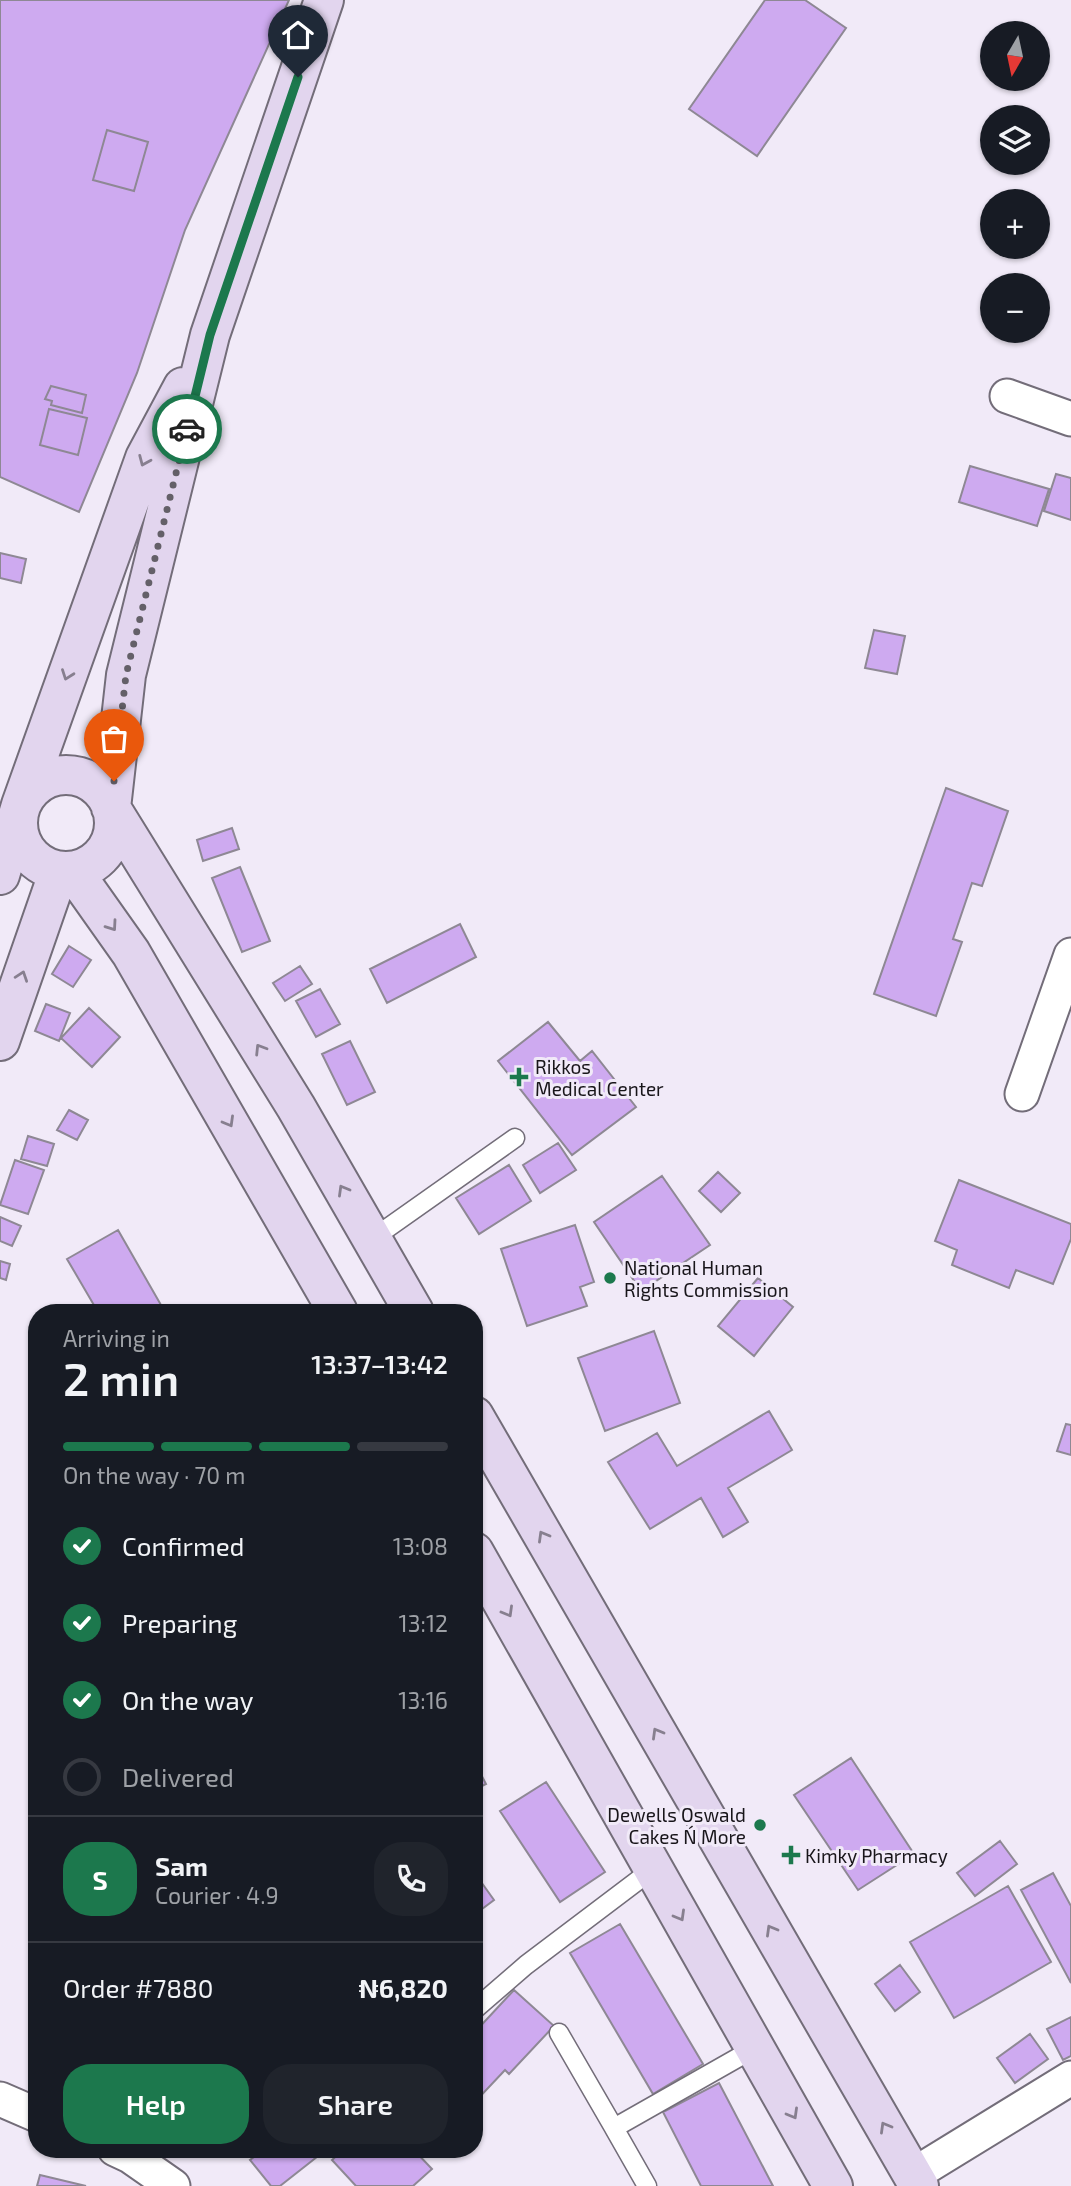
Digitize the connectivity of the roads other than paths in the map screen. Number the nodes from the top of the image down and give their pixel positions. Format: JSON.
{"nodes":[{"id":1,"x":324,"y":0,"type":"edge"},
{"id":2,"x":210,"y":335,"type":"junction"},
{"id":3,"x":1007,"y":397,"type":"dead end"},
{"id":4,"x":1071,"y":419,"type":"edge"},
{"id":5,"x":20,"y":806,"type":"junction"},
{"id":6,"x":111,"y":808,"type":"junction"},
{"id":7,"x":66,"y":871,"type":"junction"},
{"id":8,"x":0,"y":875,"type":"edge"},
{"id":9,"x":1071,"y":955,"type":"edge"},
{"id":10,"x":0,"y":1041,"type":"edge"},
{"id":11,"x":1022,"y":1094,"type":"dead end"},
{"id":12,"x":514,"y":1138,"type":"dead end"},
{"id":13,"x":372,"y":1239,"type":"junction"},
{"id":14,"x":333,"y":1304,"type":"edge"},
{"id":15,"x":409,"y":1304,"type":"edge"},
{"id":16,"x":483,"y":1432,"type":"edge"},
{"id":17,"x":483,"y":1568,"type":"edge"},
{"id":18,"x":653,"y":1869,"type":"junction"},
{"id":19,"x":483,"y":2002,"type":"edge"},
{"id":20,"x":559,"y":2033,"type":"dead end"},
{"id":21,"x":755,"y":2048,"type":"junction"},
{"id":22,"x":1071,"y":2078,"type":"edge"},
{"id":23,"x":2,"y":2106,"type":"edge"},
{"id":24,"x":28,"y":2113,"type":"edge"},
{"id":25,"x":614,"y":2128,"type":"junction"},
{"id":26,"x":133,"y":2158,"type":"edge"},
{"id":27,"x":916,"y":2180,"type":"edge"},
{"id":28,"x":173,"y":2186,"type":"edge"},
{"id":29,"x":647,"y":2186,"type":"edge"},
{"id":30,"x":833,"y":2186,"type":"edge"}],
"edges":[{"from":1,"to":2,"type":"main road"},
{"from":2,"to":5,"type":"main road","one_way":true},
{"from":2,"to":6,"type":"main road"},
{"from":3,"to":4,"type":"street"},
{"from":5,"to":6,"type":"main road"},
{"from":5,"to":7,"type":"main road"},
{"from":5,"to":8,"type":"main road"},
{"from":6,"to":7,"type":"main road"},
{"from":13,"to":6,"type":"main road","one_way":true},
{"from":10,"to":7,"type":"main road","one_way":true},
{"from":7,"to":14,"type":"main road","one_way":true},
{"from":9,"to":11,"type":"street"},
{"from":12,"to":13,"type":"lane"},
{"from":13,"to":15,"type":"main road"},
{"from":27,"to":16,"type":"main road","one_way":true},
{"from":17,"to":18,"type":"main road","one_way":true},
{"from":18,"to":19,"type":"lane"},
{"from":18,"to":21,"type":"main road","one_way":true},
{"from":20,"to":25,"type":"lane"},
{"from":21,"to":25,"type":"lane"},
{"from":21,"to":30,"type":"main road","one_way":true},
{"from":22,"to":27,"type":"street"},
{"from":23,"to":24,"type":"street"},
{"from":25,"to":29,"type":"lane"},
{"from":26,"to":28,"type":"street"}]}
